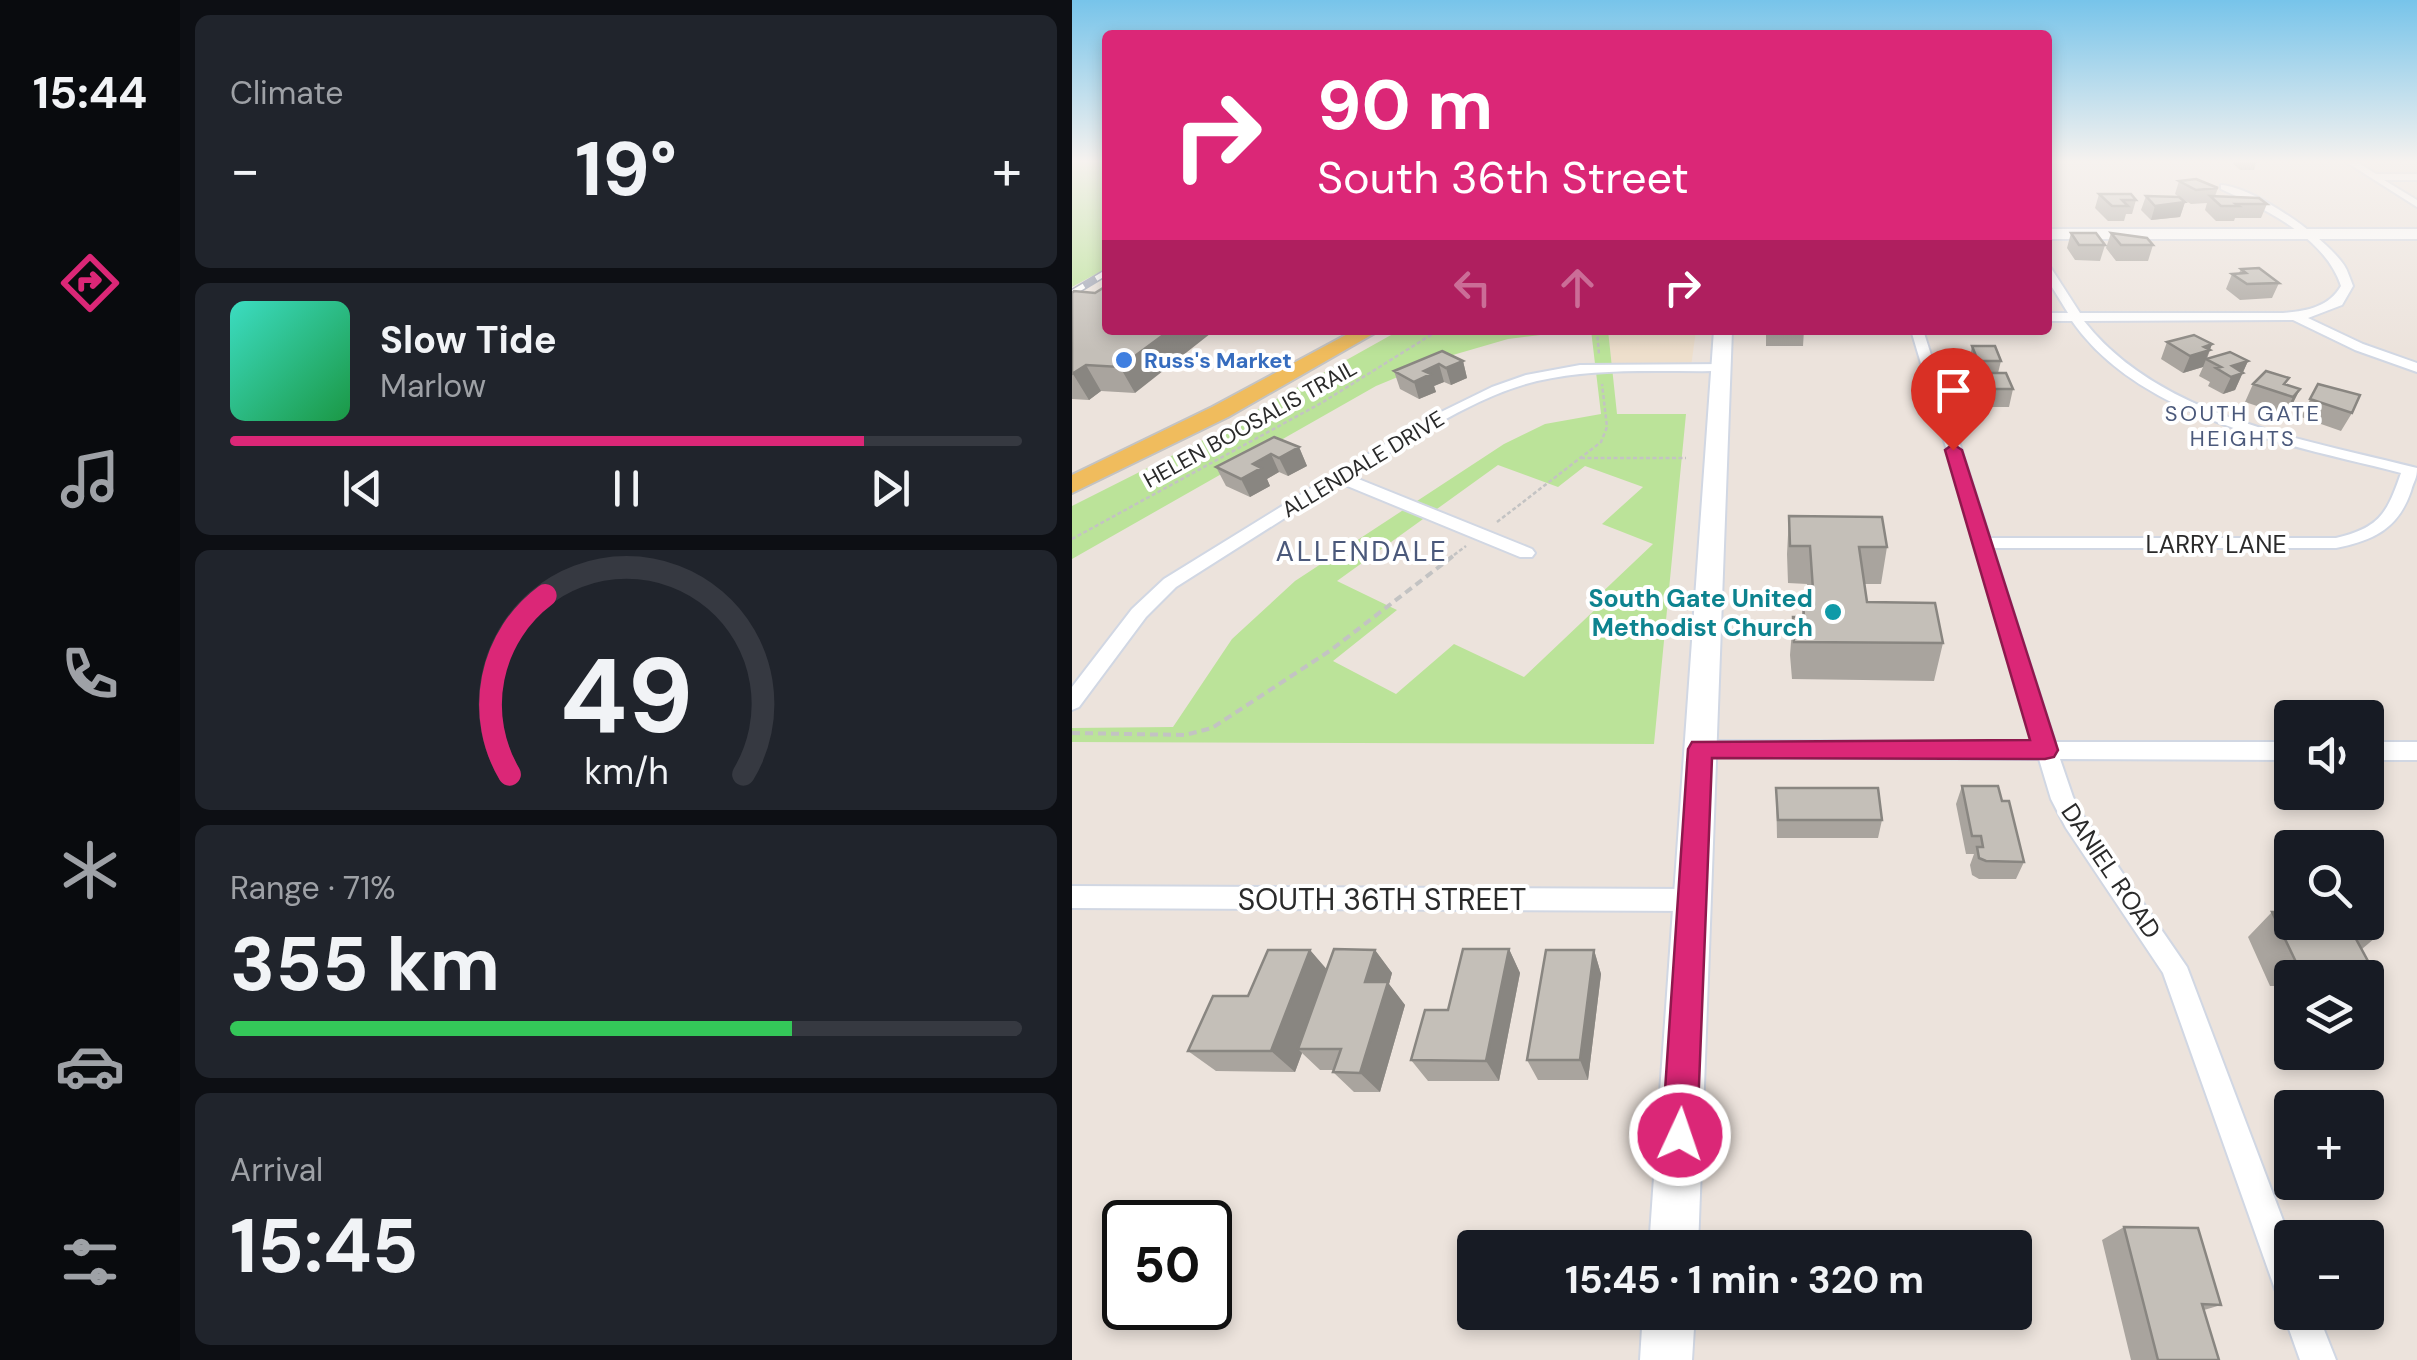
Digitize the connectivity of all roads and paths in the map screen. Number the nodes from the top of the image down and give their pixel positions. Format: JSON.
{"nodes":[{"id":1,"x":2300,"y":223,"type":"edge"},
{"id":2,"x":2052,"y":234,"type":"edge"},
{"id":3,"x":2316,"y":234,"type":"junction"},
{"id":4,"x":2416,"y":234,"type":"edge"},
{"id":5,"x":2356,"y":267,"type":"dead end"},
{"id":6,"x":2052,"y":278,"type":"edge"},
{"id":7,"x":2361,"y":283,"type":"dead end"},
{"id":8,"x":2295,"y":316,"type":"junction"},
{"id":9,"x":2052,"y":317,"type":"edge"},
{"id":10,"x":2077,"y":317,"type":"junction"},
{"id":11,"x":1331,"y":335,"type":"edge"},
{"id":12,"x":1361,"y":335,"type":"edge"},
{"id":13,"x":1431,"y":335,"type":"edge"},
{"id":14,"x":1597,"y":335,"type":"edge"},
{"id":15,"x":1724,"y":335,"type":"edge"},
{"id":16,"x":1919,"y":335,"type":"edge"},
{"id":17,"x":1722,"y":367,"type":"junction"},
{"id":18,"x":1600,"y":368,"type":"junction"},
{"id":19,"x":2416,"y":368,"type":"edge"},
{"id":20,"x":1580,"y":458,"type":"junction"},
{"id":21,"x":1686,"y":458,"type":"dead end"},
{"id":22,"x":1072,"y":466,"type":"edge"},
{"id":23,"x":2413,"y":472,"type":"edge"},
{"id":24,"x":1339,"y":477,"type":"junction"},
{"id":25,"x":1072,"y":485,"type":"edge"},
{"id":26,"x":1481,"y":534,"type":"junction"},
{"id":27,"x":1072,"y":539,"type":"edge"},
{"id":28,"x":1982,"y":543,"type":"junction"},
{"id":29,"x":1526,"y":553,"type":"dead end"},
{"id":30,"x":1072,"y":702,"type":"edge"},
{"id":31,"x":1072,"y":733,"type":"edge"},
{"id":32,"x":1700,"y":749,"type":"junction"},
{"id":33,"x":2045,"y":750,"type":"junction"},
{"id":34,"x":2274,"y":750,"type":"edge"},
{"id":35,"x":2384,"y":751,"type":"edge"},
{"id":36,"x":2416,"y":751,"type":"edge"},
{"id":37,"x":1072,"y":897,"type":"edge"},
{"id":38,"x":1692,"y":900,"type":"junction"},
{"id":39,"x":1673,"y":1230,"type":"edge"},
{"id":40,"x":2274,"y":1240,"type":"edge"},
{"id":41,"x":1667,"y":1330,"type":"edge"},
{"id":42,"x":2307,"y":1330,"type":"edge"},
{"id":43,"x":1666,"y":1360,"type":"edge"},
{"id":44,"x":2318,"y":1360,"type":"edge"}],
"edges":[{"from":1,"to":3,"type":"street"},
{"from":2,"to":3,"type":"main road"},
{"from":3,"to":4,"type":"main road"},
{"from":3,"to":5,"type":"street"},
{"from":6,"to":10,"type":"street"},
{"from":7,"to":8,"type":"street"},
{"from":8,"to":10,"type":"street"},
{"from":8,"to":19,"type":"street"},
{"from":9,"to":10,"type":"street"},
{"from":10,"to":23,"type":"street"},
{"from":11,"to":22,"type":"main road"},
{"from":12,"to":25,"type":"main road"},
{"from":13,"to":27,"type":"path","name":"HELEN BOOSALIS TRAIL"},
{"from":14,"to":18,"type":"path"},
{"from":15,"to":17,"type":"main road"},
{"from":16,"to":28,"type":"street","name":"DANIEL ROAD"},
{"from":17,"to":18,"type":"street","name":"ALLENDALE DRIVE"},
{"from":17,"to":32,"type":"main road"},
{"from":18,"to":20,"type":"path"},
{"from":18,"to":24,"type":"street","name":"ALLENDALE DRIVE"},
{"from":20,"to":21,"type":"path"},
{"from":20,"to":26,"type":"path"},
{"from":23,"to":28,"type":"street","name":"LARRY LANE"},
{"from":24,"to":26,"type":"street"},
{"from":24,"to":30,"type":"street","name":"ALLENDALE DRIVE"},
{"from":26,"to":29,"type":"street"},
{"from":26,"to":31,"type":"path"},
{"from":28,"to":33,"type":"street","name":"DANIEL ROAD"},
{"from":32,"to":33,"type":"street"},
{"from":32,"to":38,"type":"main road"},
{"from":33,"to":34,"type":"street"},
{"from":33,"to":40,"type":"street","name":"DANIEL ROAD"},
{"from":35,"to":36,"type":"street"},
{"from":37,"to":38,"type":"street","name":"SOUTH 36TH STREET"},
{"from":38,"to":39,"type":"main road"},
{"from":41,"to":43,"type":"main road"},
{"from":42,"to":44,"type":"street"}]}
